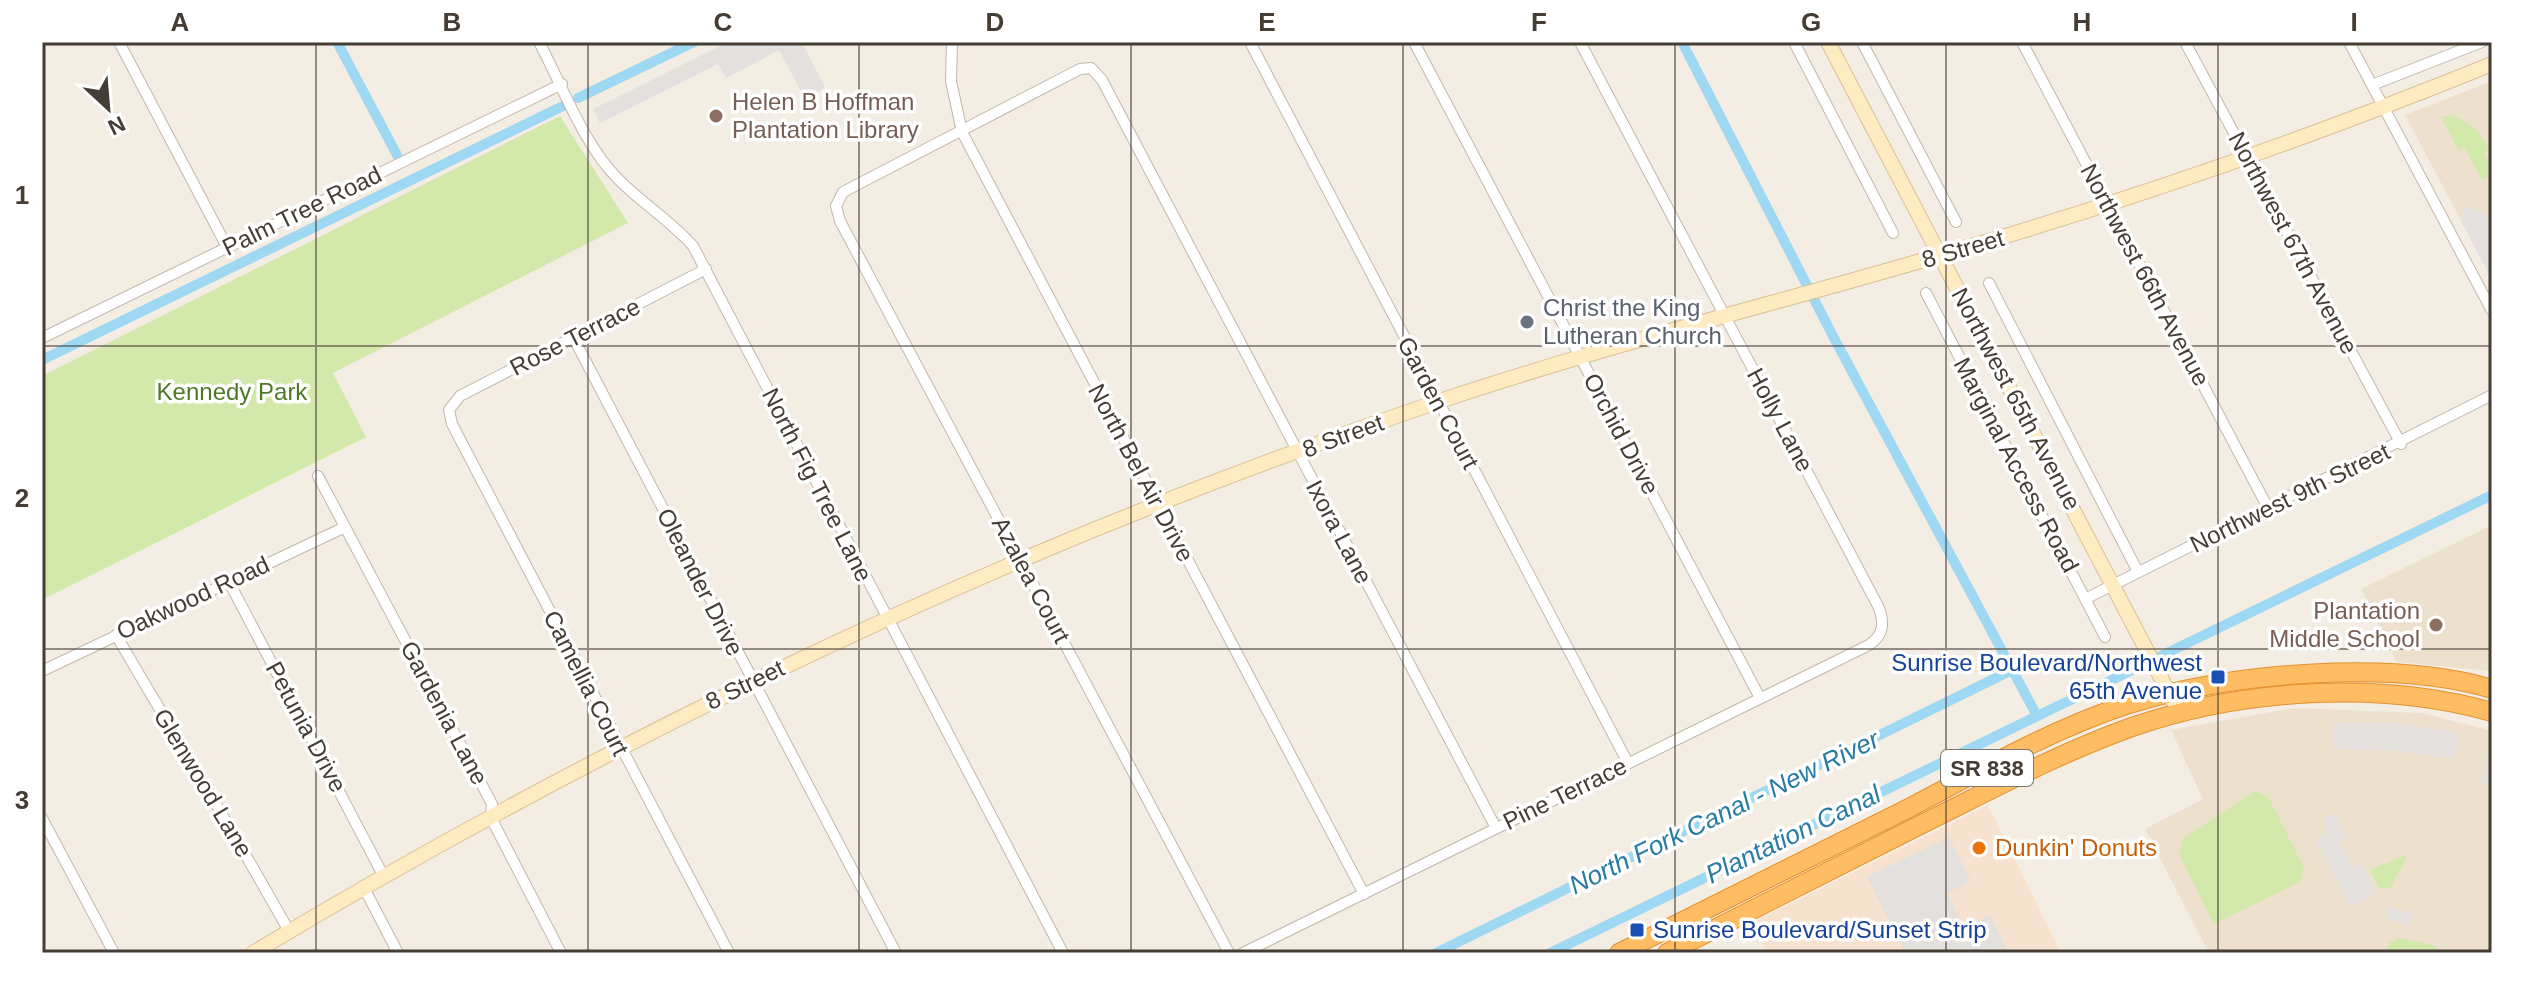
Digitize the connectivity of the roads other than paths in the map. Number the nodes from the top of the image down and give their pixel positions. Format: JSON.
{"nodes":[{"id":1,"x":119,"y":42,"type":"edge"},
{"id":2,"x":539,"y":42,"type":"edge"},
{"id":3,"x":952,"y":42,"type":"edge"},
{"id":4,"x":1250,"y":42,"type":"edge"},
{"id":5,"x":1414,"y":42,"type":"edge"},
{"id":6,"x":1580,"y":42,"type":"edge"},
{"id":7,"x":1794,"y":42,"type":"edge"},
{"id":8,"x":1828,"y":42,"type":"edge"},
{"id":9,"x":1862,"y":42,"type":"edge"},
{"id":10,"x":2022,"y":42,"type":"edge"},
{"id":11,"x":2185,"y":42,"type":"edge"},
{"id":12,"x":2349,"y":42,"type":"edge"},
{"id":13,"x":2482,"y":42,"type":"edge"},
{"id":14,"x":2492,"y":64,"type":"edge"},
{"id":15,"x":562,"y":84,"type":"junction"},
{"id":16,"x":2372,"y":85,"type":"junction"},
{"id":17,"x":2384,"y":108,"type":"junction"},
{"id":18,"x":962,"y":132,"type":"junction"},
{"id":19,"x":2247,"y":156,"type":"junction"},
{"id":20,"x":2108,"y":205,"type":"junction"},
{"id":21,"x":1956,"y":222,"type":"dead end"},
{"id":22,"x":1893,"y":233,"type":"dead end"},
{"id":23,"x":227,"y":247,"type":"junction"},
{"id":24,"x":1940,"y":256,"type":"junction"},
{"id":25,"x":706,"y":269,"type":"junction"},
{"id":26,"x":1989,"y":283,"type":"dead end"},
{"id":27,"x":1926,"y":293,"type":"dead end"},
{"id":28,"x":2492,"y":311,"type":"edge"},
{"id":29,"x":1725,"y":315,"type":"junction"},
{"id":30,"x":573,"y":337,"type":"junction"},
{"id":31,"x":42,"y":338,"type":"edge"},
{"id":32,"x":1580,"y":356,"type":"junction"},
{"id":33,"x":2492,"y":395,"type":"edge"},
{"id":34,"x":1436,"y":402,"type":"junction"},
{"id":35,"x":449,"y":410,"type":"joint"},
{"id":36,"x":2401,"y":444,"type":"junction"},
{"id":37,"x":1297,"y":452,"type":"junction"},
{"id":38,"x":318,"y":476,"type":"dead end"},
{"id":39,"x":1158,"y":506,"type":"junction"},
{"id":40,"x":2268,"y":508,"type":"junction"},
{"id":41,"x":345,"y":527,"type":"junction"},
{"id":42,"x":1021,"y":562,"type":"junction"},
{"id":43,"x":2138,"y":572,"type":"junction"},
{"id":44,"x":228,"y":580,"type":"junction"},
{"id":45,"x":2114,"y":584,"type":"junction"},
{"id":46,"x":2087,"y":598,"type":"junction"},
{"id":47,"x":885,"y":617,"type":"junction"},
{"id":48,"x":1882,"y":630,"type":"joint"},
{"id":49,"x":116,"y":635,"type":"junction"},
{"id":50,"x":2105,"y":637,"type":"dead end"},
{"id":51,"x":42,"y":671,"type":"edge"},
{"id":52,"x":2380,"y":673,"type":"junction"},
{"id":53,"x":752,"y":681,"type":"junction"},
{"id":54,"x":2492,"y":689,"type":"edge"},
{"id":55,"x":2172,"y":694,"type":"junction"},
{"id":56,"x":2290,"y":697,"type":"junction"},
{"id":57,"x":1760,"y":698,"type":"junction"},
{"id":58,"x":2492,"y":712,"type":"edge"},
{"id":59,"x":2180,"y":714,"type":"junction"},
{"id":60,"x":620,"y":747,"type":"junction"},
{"id":61,"x":1628,"y":763,"type":"junction"},
{"id":62,"x":42,"y":818,"type":"edge"},
{"id":63,"x":491,"y":818,"type":"junction"},
{"id":64,"x":1496,"y":828,"type":"junction"},
{"id":65,"x":383,"y":875,"type":"junction"},
{"id":66,"x":363,"y":886,"type":"junction"},
{"id":67,"x":1364,"y":894,"type":"junction"},
{"id":68,"x":289,"y":931,"type":"junction"},
{"id":69,"x":114,"y":953,"type":"edge"},
{"id":70,"x":253,"y":953,"type":"edge"},
{"id":71,"x":398,"y":953,"type":"edge"},
{"id":72,"x":561,"y":953,"type":"edge"},
{"id":73,"x":729,"y":953,"type":"edge"},
{"id":74,"x":896,"y":953,"type":"edge"},
{"id":75,"x":1063,"y":953,"type":"edge"},
{"id":76,"x":1229,"y":953,"type":"edge"},
{"id":77,"x":1243,"y":953,"type":"edge"},
{"id":78,"x":1619,"y":953,"type":"edge"},
{"id":79,"x":1667,"y":953,"type":"edge"}],
"edges":[{"from":1,"to":23,"type":"street"},
{"from":2,"to":15,"type":"street","name":"North Fig Tree Lane"},
{"from":3,"to":18,"type":"street","name":"North Bel Air Drive"},
{"from":4,"to":34,"type":"street","name":"Garden Court"},
{"from":5,"to":32,"type":"street","name":"Orchid Drive"},
{"from":6,"to":29,"type":"street","name":"Holly Lane"},
{"from":7,"to":22,"type":"street"},
{"from":8,"to":24,"type":"street","name":"Northwest 65th Avenue"},
{"from":9,"to":21,"type":"street"},
{"from":10,"to":20,"type":"street","name":"Northwest 66th Avenue"},
{"from":11,"to":19,"type":"street","name":"Northwest 67th Avenue"},
{"from":12,"to":16,"type":"street"},
{"from":13,"to":16,"type":"street"},
{"from":14,"to":17,"type":"street","name":"8 Street"},
{"from":15,"to":23,"type":"street","name":"Palm Tree Road"},
{"from":15,"to":25,"type":"street","name":"North Fig Tree Lane"},
{"from":16,"to":17,"type":"street"},
{"from":17,"to":19,"type":"street","name":"8 Street"},
{"from":17,"to":28,"type":"street"},
{"from":18,"to":37,"type":"street","name":"Ixora Lane"},
{"from":18,"to":39,"type":"street","name":"North Bel Air Drive"},
{"from":18,"to":42,"type":"street","name":"Azalea Court"},
{"from":19,"to":20,"type":"street","name":"8 Street"},
{"from":19,"to":36,"type":"street","name":"Northwest 67th Avenue"},
{"from":20,"to":24,"type":"street","name":"8 Street"},
{"from":20,"to":40,"type":"street","name":"Northwest 66th Avenue"},
{"from":23,"to":31,"type":"street","name":"Palm Tree Road"},
{"from":24,"to":29,"type":"street","name":"8 Street"},
{"from":24,"to":45,"type":"street","name":"Northwest 65th Avenue"},
{"from":25,"to":30,"type":"street","name":"Rose Terrace"},
{"from":25,"to":47,"type":"street","name":"North Fig Tree Lane"},
{"from":26,"to":43,"type":"street"},
{"from":27,"to":46,"type":"street","name":"Marginal Access Road"},
{"from":29,"to":32,"type":"street","name":"8 Street"},
{"from":29,"to":48,"type":"street","name":"Holly Lane"},
{"from":30,"to":35,"type":"street","name":"Rose Terrace"},
{"from":30,"to":53,"type":"street","name":"Oleander Drive"},
{"from":32,"to":34,"type":"street","name":"8 Street"},
{"from":32,"to":57,"type":"street","name":"Orchid Drive"},
{"from":33,"to":36,"type":"street","name":"Northwest 9th Street"},
{"from":34,"to":37,"type":"street","name":"8 Street"},
{"from":34,"to":61,"type":"street","name":"Garden Court"},
{"from":35,"to":60,"type":"street","name":"Camellia Court"},
{"from":36,"to":40,"type":"street","name":"Northwest 9th Street"},
{"from":37,"to":39,"type":"street","name":"8 Street"},
{"from":37,"to":64,"type":"street","name":"Ixora Lane"},
{"from":38,"to":41,"type":"street","name":"Gardenia Lane"},
{"from":39,"to":42,"type":"street","name":"8 Street"},
{"from":39,"to":67,"type":"street","name":"North Bel Air Drive"},
{"from":40,"to":43,"type":"street","name":"Northwest 9th Street"},
{"from":41,"to":44,"type":"street","name":"Oakwood Road"},
{"from":41,"to":63,"type":"street","name":"Gardenia Lane"},
{"from":42,"to":47,"type":"street","name":"8 Street"},
{"from":42,"to":76,"type":"street","name":"Azalea Court"},
{"from":43,"to":45,"type":"street","name":"Northwest 9th Street"},
{"from":44,"to":49,"type":"street","name":"Oakwood Road"},
{"from":44,"to":65,"type":"street","name":"Petunia Drive"},
{"from":45,"to":46,"type":"street","name":"Northwest 9th Street"},
{"from":45,"to":55,"type":"street","name":"Northwest 65th Avenue"},
{"from":46,"to":50,"type":"street","name":"Marginal Access Road"},
{"from":47,"to":53,"type":"street","name":"8 Street"},
{"from":47,"to":75,"type":"street","name":"North Fig Tree Lane"},
{"from":48,"to":57,"type":"street","name":"Pine Terrace"},
{"from":49,"to":51,"type":"street","name":"Oakwood Road"},
{"from":49,"to":68,"type":"street","name":"Glenwood Lane"},
{"from":52,"to":54,"type":"highway","number":"SR 838"},
{"from":52,"to":55,"type":"highway","number":"SR 838"},
{"from":52,"to":56,"type":"highway"},
{"from":53,"to":60,"type":"street","name":"8 Street"},
{"from":53,"to":74,"type":"street","name":"Oleander Drive"},
{"from":55,"to":59,"type":"street","name":"Northwest 65th Avenue"},
{"from":55,"to":78,"type":"highway","number":"SR 838"},
{"from":56,"to":58,"type":"highway","number":"SR 838"},
{"from":56,"to":59,"type":"highway","number":"SR 838"},
{"from":57,"to":61,"type":"street","name":"Pine Terrace"},
{"from":59,"to":79,"type":"highway","number":"SR 838"},
{"from":60,"to":63,"type":"street","name":"8 Street"},
{"from":60,"to":73,"type":"street","name":"Camellia Court"},
{"from":61,"to":64,"type":"street","name":"Pine Terrace"},
{"from":62,"to":69,"type":"street"},
{"from":63,"to":65,"type":"street","name":"8 Street"},
{"from":63,"to":72,"type":"street","name":"Gardenia Lane"},
{"from":64,"to":67,"type":"street","name":"Pine Terrace"},
{"from":65,"to":66,"type":"street","name":"8 Street"},
{"from":66,"to":68,"type":"street","name":"8 Street"},
{"from":66,"to":71,"type":"street"},
{"from":67,"to":77,"type":"street","name":"Pine Terrace"},
{"from":68,"to":70,"type":"street","name":"8 Street"}]}
